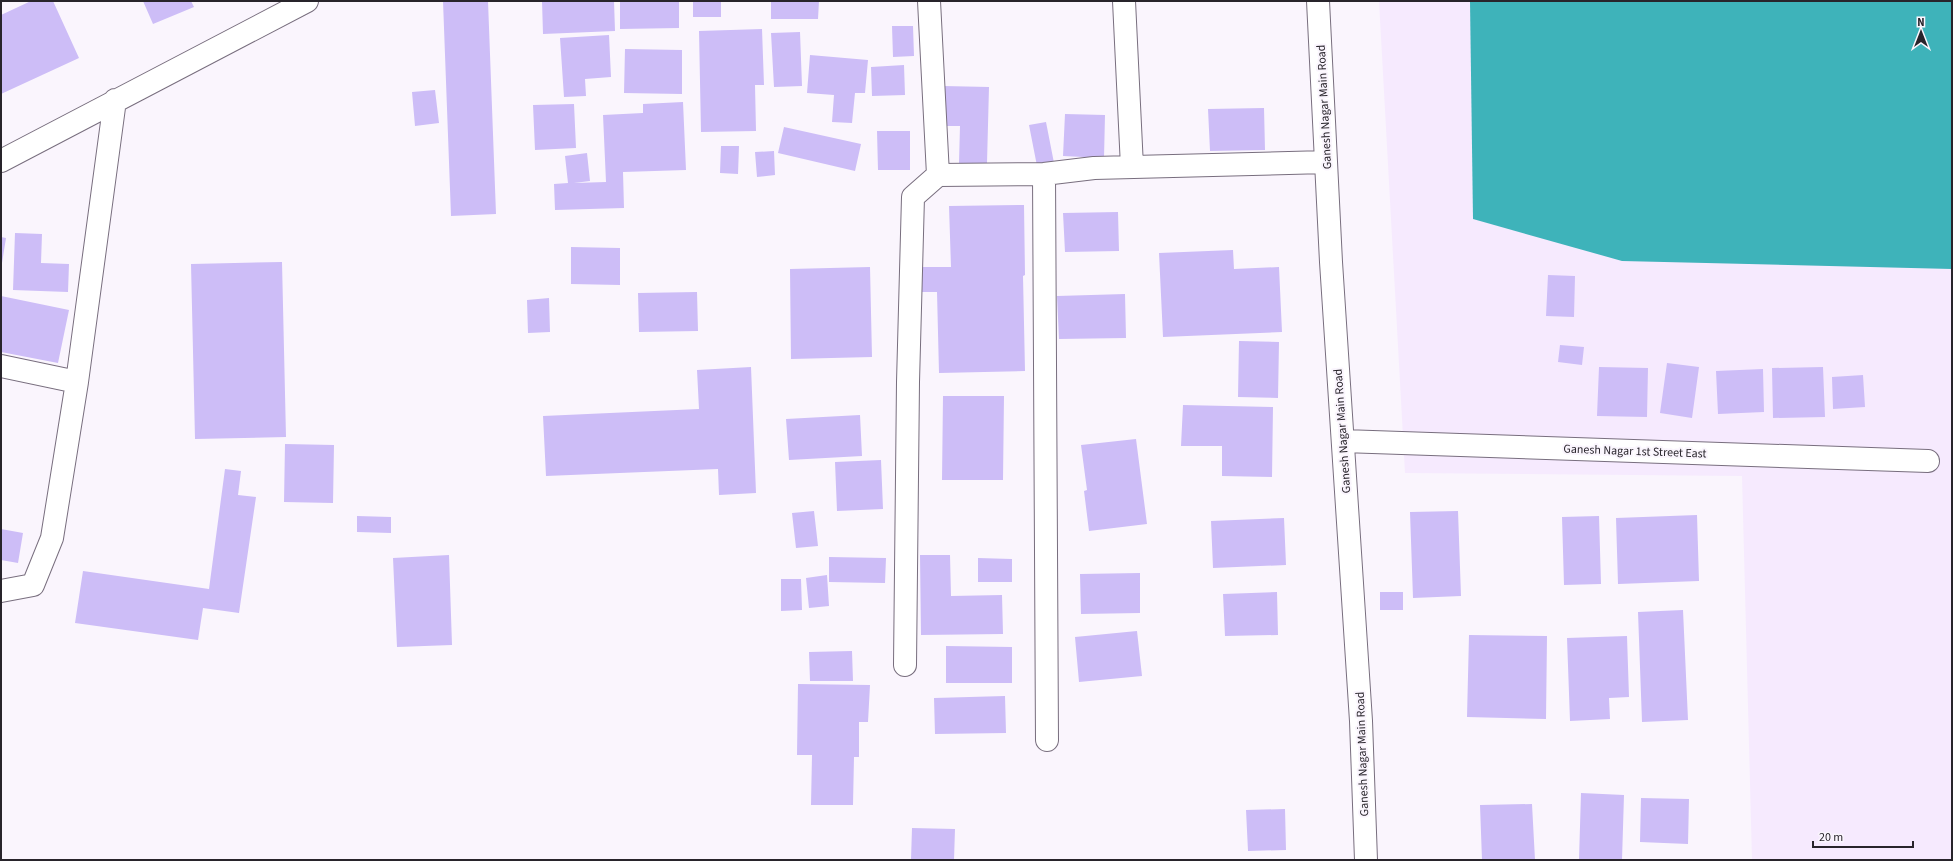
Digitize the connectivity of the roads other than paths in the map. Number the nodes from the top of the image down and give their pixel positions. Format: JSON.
{"nodes":[{"id":1,"x":307,"y":1,"type":"edge"},
{"id":2,"x":929,"y":1,"type":"edge"},
{"id":3,"x":1124,"y":1,"type":"edge"},
{"id":4,"x":1318,"y":1,"type":"edge"},
{"id":5,"x":115,"y":100,"type":"junction"},
{"id":6,"x":1,"y":161,"type":"edge"},
{"id":7,"x":1326,"y":162,"type":"junction"},
{"id":8,"x":1132,"y":167,"type":"junction"},
{"id":9,"x":1044,"y":174,"type":"junction"},
{"id":10,"x":938,"y":175,"type":"junction"},
{"id":11,"x":1,"y":366,"type":"edge"},
{"id":12,"x":77,"y":382,"type":"junction"},
{"id":13,"x":1343,"y":441,"type":"junction"},
{"id":14,"x":1928,"y":461,"type":"dead end"},
{"id":15,"x":1,"y":591,"type":"edge"},
{"id":16,"x":905,"y":665,"type":"dead end"},
{"id":17,"x":1047,"y":740,"type":"dead end"},
{"id":18,"x":1366,"y":860,"type":"edge"}],
"edges":[{"from":1,"to":5,"type":"street"},
{"from":2,"to":10,"type":"street"},
{"from":3,"to":8,"type":"street"},
{"from":4,"to":7,"type":"street","name":"Ganesh Nagar Main Road"},
{"from":5,"to":6,"type":"street"},
{"from":5,"to":12,"type":"street"},
{"from":7,"to":8,"type":"street"},
{"from":7,"to":13,"type":"street","name":"Ganesh Nagar Main Road"},
{"from":8,"to":9,"type":"street"},
{"from":9,"to":10,"type":"street"},
{"from":9,"to":17,"type":"street"},
{"from":10,"to":16,"type":"street"},
{"from":11,"to":12,"type":"street"},
{"from":12,"to":15,"type":"street"},
{"from":13,"to":14,"type":"street","name":"Ganesh Nagar 1st Street East"},
{"from":13,"to":18,"type":"street","name":"Ganesh Nagar Main Road"}]}
